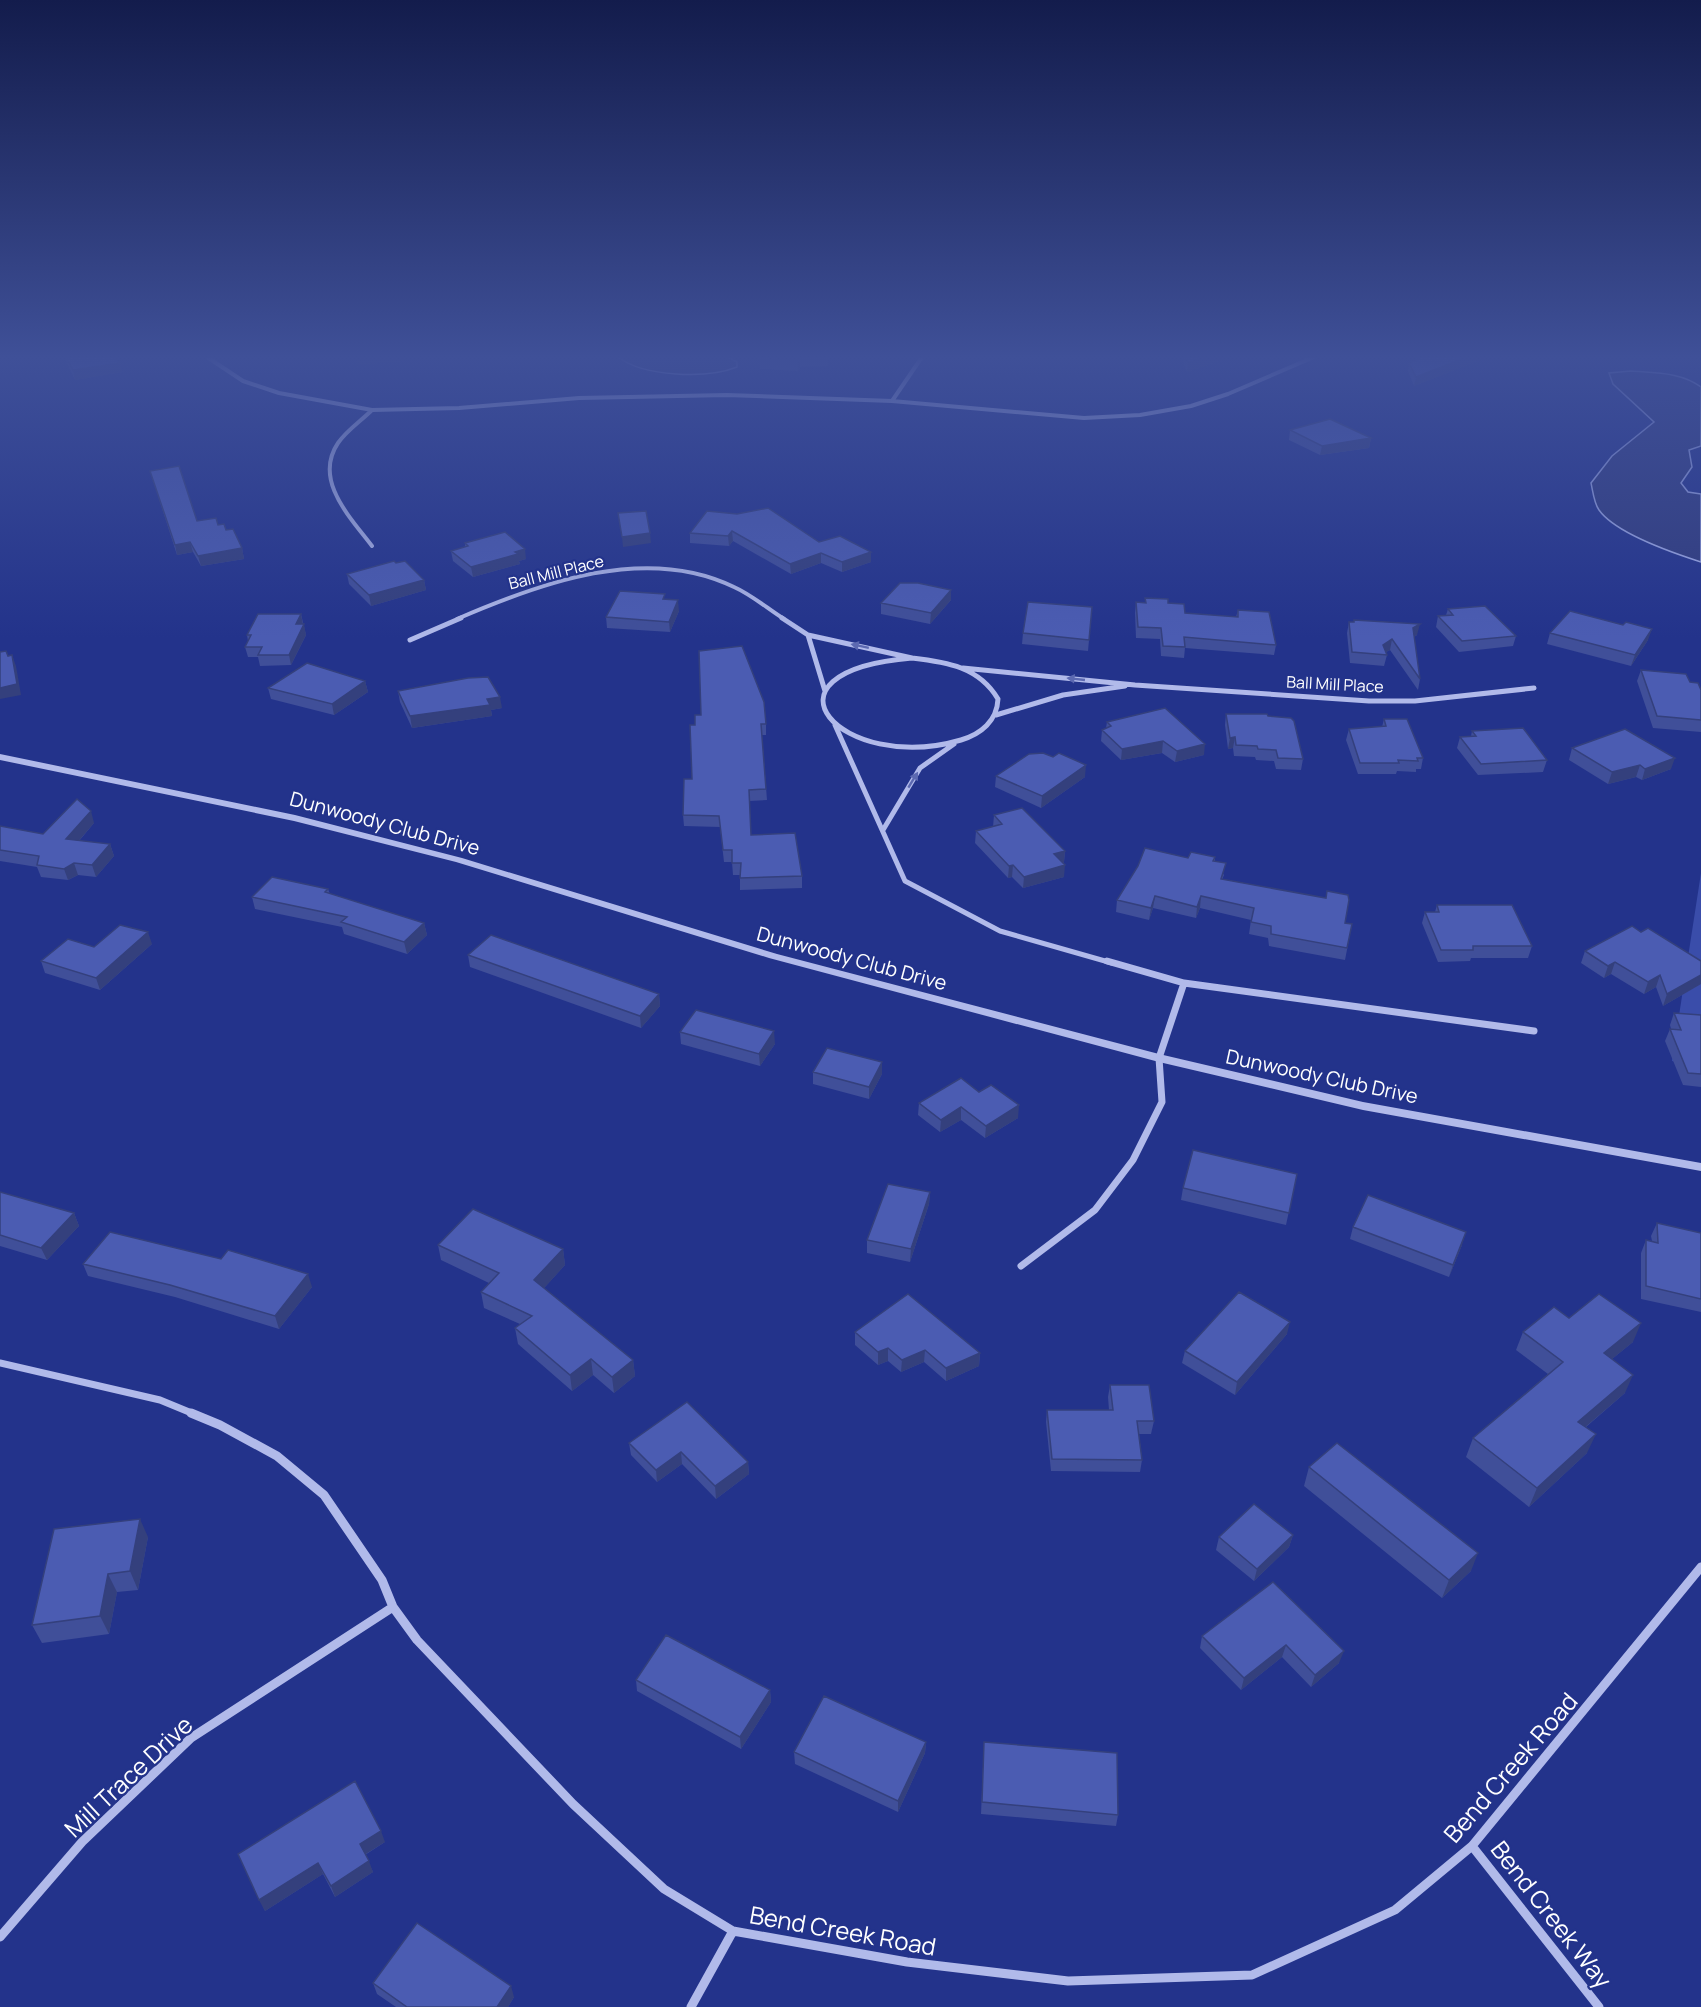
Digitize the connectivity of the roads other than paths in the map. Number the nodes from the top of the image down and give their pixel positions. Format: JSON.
{"nodes":[{"id":1,"x":334,"y":451,"type":"edge"},
{"id":2,"x":372,"y":546,"type":"dead end"},
{"id":3,"x":808,"y":635,"type":"junction"},
{"id":4,"x":410,"y":640,"type":"dead end"},
{"id":5,"x":912,"y":658,"type":"junction"},
{"id":6,"x":963,"y":668,"type":"junction"},
{"id":7,"x":1135,"y":685,"type":"junction"},
{"id":8,"x":1534,"y":688,"type":"dead end"},
{"id":9,"x":825,"y":691,"type":"junction"},
{"id":10,"x":996,"y":716,"type":"junction"},
{"id":11,"x":835,"y":725,"type":"junction"},
{"id":12,"x":956,"y":742,"type":"junction"},
{"id":13,"x":0,"y":757,"type":"edge"},
{"id":14,"x":883,"y":830,"type":"junction"},
{"id":15,"x":1184,"y":983,"type":"junction"},
{"id":16,"x":1534,"y":1031,"type":"dead end"},
{"id":17,"x":1159,"y":1058,"type":"junction"},
{"id":18,"x":1701,"y":1167,"type":"edge"},
{"id":19,"x":1021,"y":1266,"type":"dead end"},
{"id":20,"x":0,"y":1363,"type":"edge"},
{"id":21,"x":1701,"y":1567,"type":"edge"},
{"id":22,"x":393,"y":1607,"type":"junction"},
{"id":23,"x":1472,"y":1846,"type":"junction"},
{"id":24,"x":733,"y":1931,"type":"junction"},
{"id":25,"x":0,"y":1937,"type":"edge"},
{"id":26,"x":691,"y":2007,"type":"edge"},
{"id":27,"x":1599,"y":2007,"type":"edge"}],
"edges":[{"from":1,"to":2,"type":"street"},
{"from":3,"to":4,"type":"street","name":"Ball Mill Place"},
{"from":5,"to":3,"type":"street","name":"Ball Mill Place","one_way":true},
{"from":3,"to":9,"type":"street"},
{"from":5,"to":6,"type":"street","name":"Ball Mill Place"},
{"from":5,"to":9,"type":"street"},
{"from":7,"to":6,"type":"street","name":"Ball Mill Place","one_way":true},
{"from":6,"to":10,"type":"street"},
{"from":7,"to":8,"type":"street","name":"Ball Mill Place"},
{"from":7,"to":10,"type":"street","name":"Ball Mill Place"},
{"from":9,"to":11,"type":"street"},
{"from":10,"to":12,"type":"street"},
{"from":11,"to":12,"type":"street"},
{"from":11,"to":14,"type":"street"},
{"from":14,"to":12,"type":"street","one_way":true},
{"from":13,"to":17,"type":"street","name":"Dunwoody Club Drive"},
{"from":14,"to":15,"type":"street"},
{"from":15,"to":16,"type":"street"},
{"from":15,"to":17,"type":"street"},
{"from":17,"to":18,"type":"street","name":"Dunwoody Club Drive"},
{"from":17,"to":19,"type":"street"},
{"from":20,"to":22,"type":"street","name":"Bend Creek Road"},
{"from":21,"to":23,"type":"street","name":"Bend Creek Road"},
{"from":22,"to":24,"type":"street","name":"Bend Creek Road"},
{"from":22,"to":25,"type":"street","name":"Mill Trace Drive"},
{"from":23,"to":24,"type":"street","name":"Bend Creek Road"},
{"from":23,"to":27,"type":"street","name":"Bend Creek Way"},
{"from":24,"to":26,"type":"street"}]}
